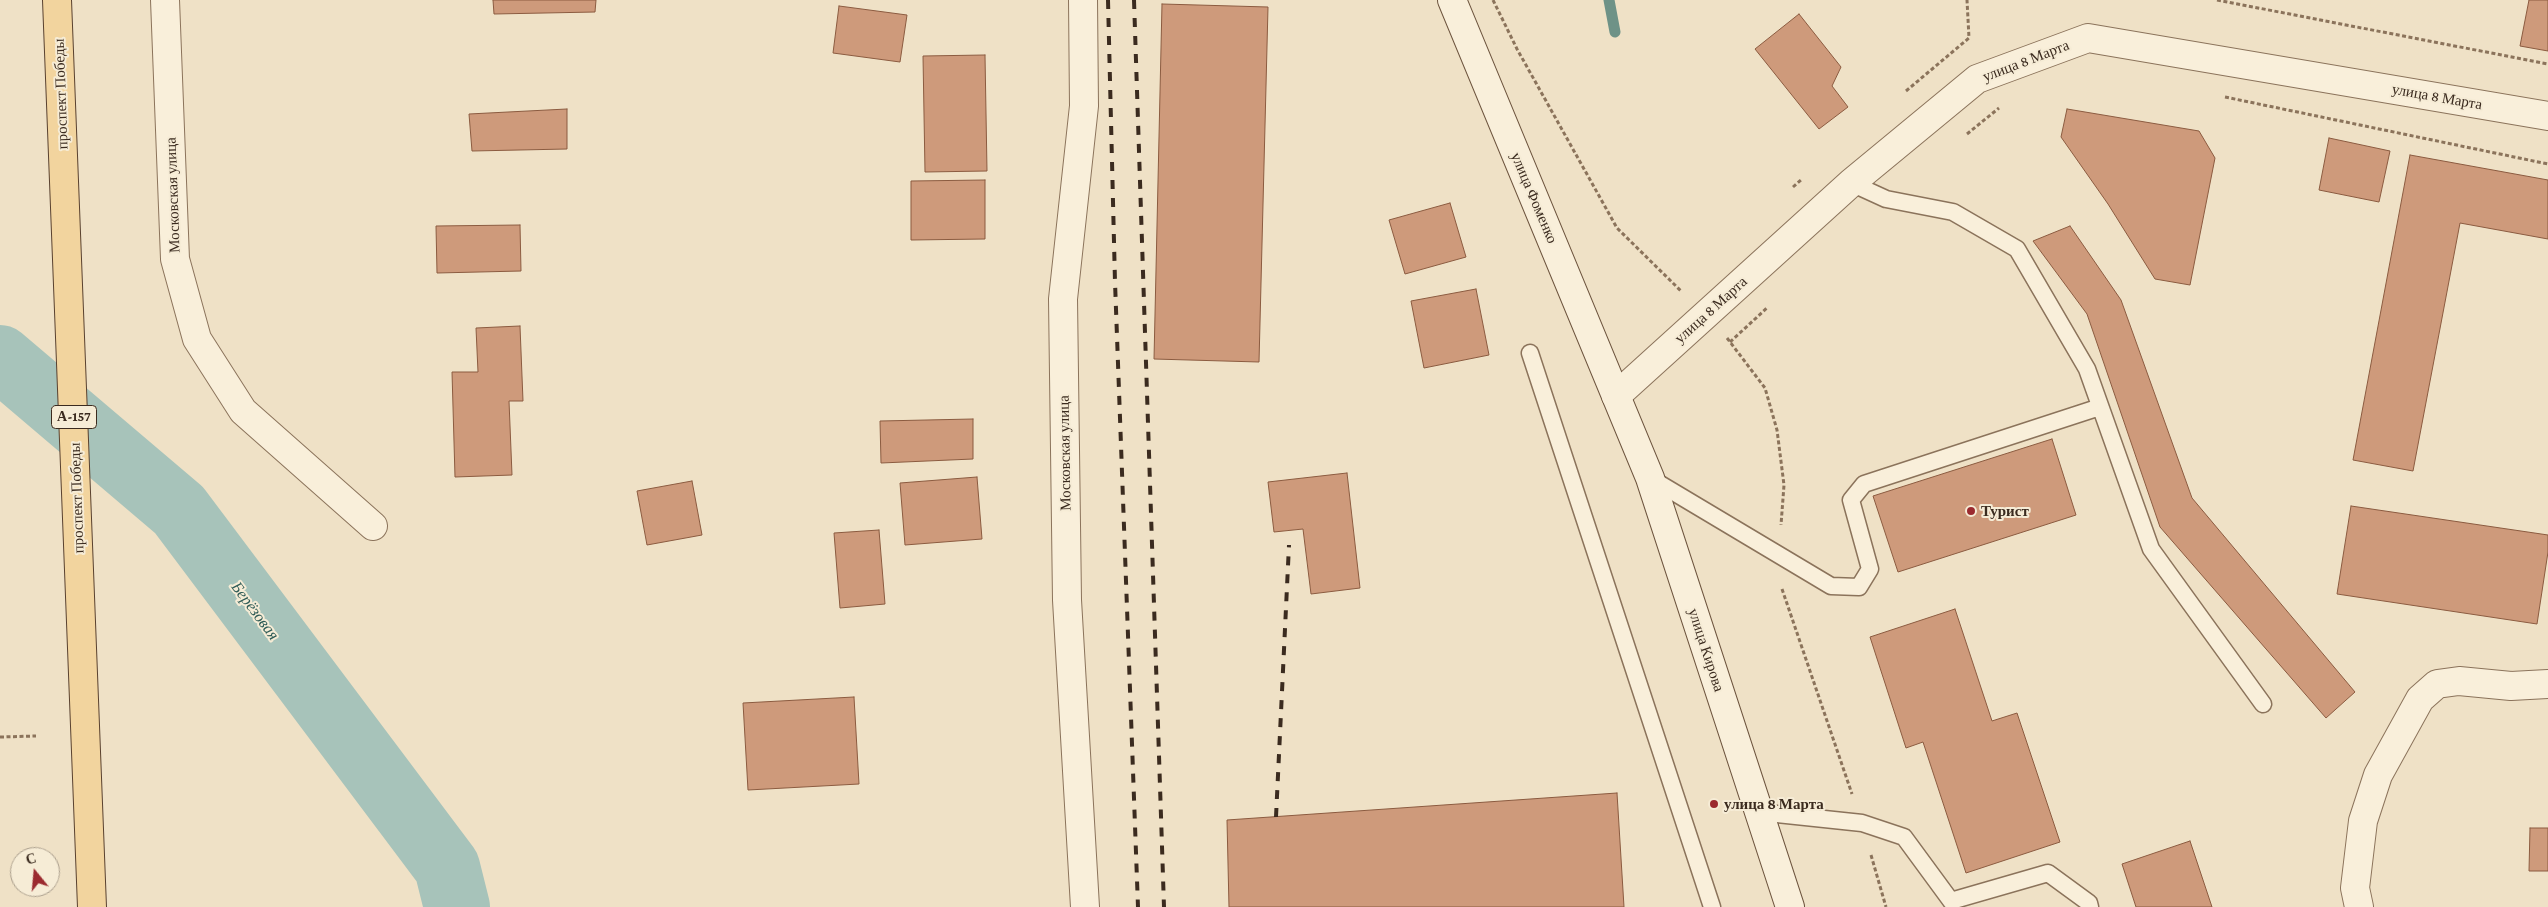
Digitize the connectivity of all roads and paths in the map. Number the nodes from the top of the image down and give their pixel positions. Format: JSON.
{"nodes":[{"id":1,"x":57,"y":0,"type":"edge"},
{"id":2,"x":165,"y":0,"type":"edge"},
{"id":3,"x":1083,"y":0,"type":"edge"},
{"id":4,"x":1452,"y":0,"type":"edge"},
{"id":5,"x":1493,"y":0,"type":"edge"},
{"id":6,"x":1967,"y":0,"type":"edge"},
{"id":7,"x":2218,"y":0,"type":"edge"},
{"id":8,"x":2548,"y":64,"type":"edge"},
{"id":9,"x":1903,"y":94,"type":"dead end"},
{"id":10,"x":2221,"y":97,"type":"dead end"},
{"id":11,"x":2001,"y":107,"type":"dead end"},
{"id":12,"x":2548,"y":116,"type":"edge"},
{"id":13,"x":1962,"y":137,"type":"dead end"},
{"id":14,"x":2548,"y":164,"type":"edge"},
{"id":15,"x":1808,"y":174,"type":"dead end"},
{"id":16,"x":1850,"y":183,"type":"junction"},
{"id":17,"x":1793,"y":187,"type":"dead end"},
{"id":18,"x":1708,"y":313,"type":"junction"},
{"id":19,"x":1530,"y":353,"type":"dead end"},
{"id":20,"x":1616,"y":396,"type":"junction"},
{"id":21,"x":2100,"y":407,"type":"junction"},
{"id":22,"x":1650,"y":478,"type":"junction"},
{"id":23,"x":373,"y":526,"type":"dead end"},
{"id":24,"x":1779,"y":554,"type":"junction"},
{"id":25,"x":2548,"y":684,"type":"edge"},
{"id":26,"x":2263,"y":704,"type":"dead end"},
{"id":27,"x":36,"y":736,"type":"dead end"},
{"id":28,"x":0,"y":737,"type":"edge"},
{"id":29,"x":1758,"y":812,"type":"junction"},
{"id":30,"x":1862,"y":823,"type":"junction"},
{"id":31,"x":2357,"y":897,"type":"edge"},
{"id":32,"x":92,"y":907,"type":"edge"},
{"id":33,"x":1086,"y":907,"type":"edge"},
{"id":34,"x":1712,"y":907,"type":"edge"},
{"id":35,"x":1790,"y":907,"type":"edge"},
{"id":36,"x":1886,"y":907,"type":"edge"},
{"id":37,"x":2090,"y":907,"type":"edge"}],
"edges":[{"from":1,"to":32,"type":"main road","name":"проспект Победы","number":"А-157"},
{"from":2,"to":23,"type":"street","name":"Московская улица"},
{"from":3,"to":33,"type":"street","name":"Московская улица"},
{"from":4,"to":20,"type":"street","name":"улица Фоменко"},
{"from":5,"to":18,"type":"path"},
{"from":6,"to":9,"type":"path"},
{"from":7,"to":8,"type":"path"},
{"from":10,"to":14,"type":"path"},
{"from":11,"to":13,"type":"path"},
{"from":12,"to":16,"type":"street","name":"улица 8 Марта"},
{"from":15,"to":17,"type":"path"},
{"from":16,"to":18,"type":"street","name":"улица 8 Марта"},
{"from":16,"to":21,"type":"lane"},
{"from":18,"to":20,"type":"street","name":"улица 8 Марта"},
{"from":18,"to":24,"type":"path"},
{"from":19,"to":34,"type":"lane"},
{"from":20,"to":22,"type":"street","name":"улица Кирова"},
{"from":21,"to":24,"type":"lane"},
{"from":21,"to":26,"type":"lane"},
{"from":22,"to":24,"type":"lane"},
{"from":22,"to":29,"type":"street","name":"улица Кирова"},
{"from":24,"to":30,"type":"path"},
{"from":25,"to":31,"type":"street"},
{"from":27,"to":28,"type":"path"},
{"from":29,"to":30,"type":"lane"},
{"from":29,"to":35,"type":"street","name":"улица Кирова"},
{"from":30,"to":36,"type":"path"},
{"from":30,"to":37,"type":"lane"}]}
